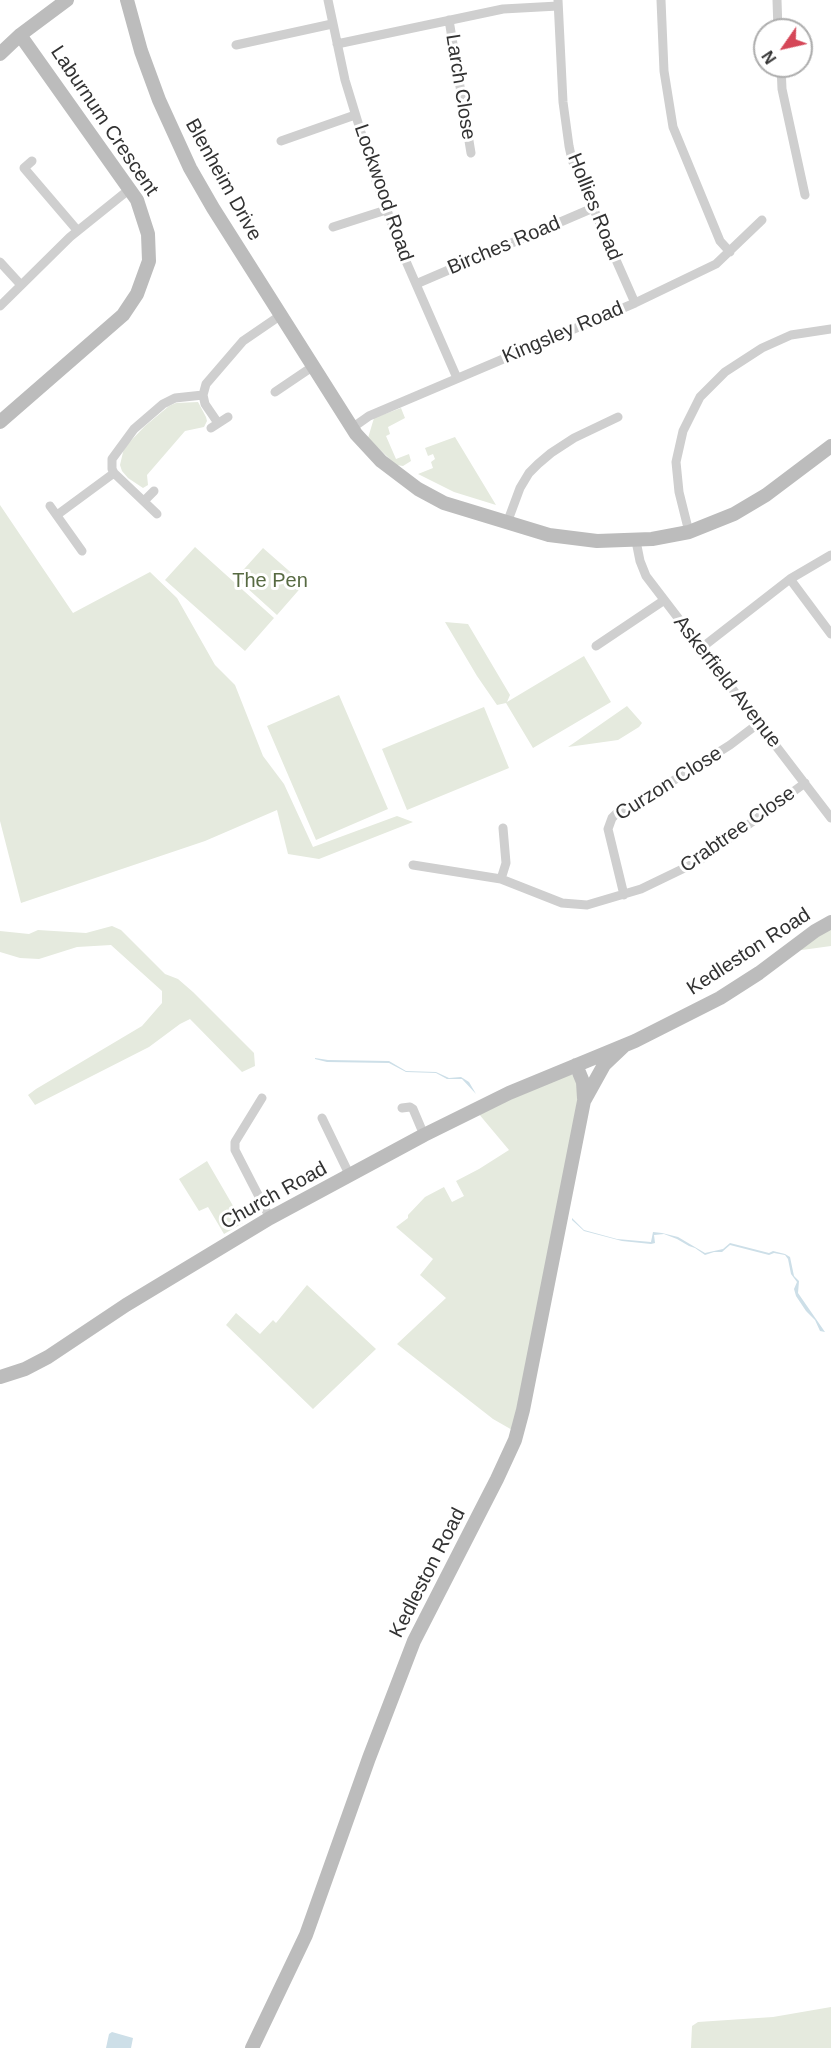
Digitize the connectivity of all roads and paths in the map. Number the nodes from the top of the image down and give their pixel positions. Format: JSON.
{"nodes":[{"id":1,"x":67,"y":0,"type":"edge"},
{"id":2,"x":128,"y":0,"type":"edge"},
{"id":3,"x":328,"y":0,"type":"edge"},
{"id":4,"x":661,"y":0,"type":"edge"},
{"id":5,"x":777,"y":0,"type":"edge"},
{"id":6,"x":558,"y":3,"type":"edge"},
{"id":7,"x":778,"y":18,"type":"edge"},
{"id":8,"x":449,"y":20,"type":"junction"},
{"id":9,"x":332,"y":24,"type":"junction"},
{"id":10,"x":20,"y":35,"type":"junction"},
{"id":11,"x":337,"y":44,"type":"junction"},
{"id":12,"x":236,"y":45,"type":"dead end"},
{"id":13,"x":0,"y":54,"type":"edge"},
{"id":14,"x":782,"y":78,"type":"edge"},
{"id":15,"x":356,"y":115,"type":"junction"},
{"id":16,"x":281,"y":141,"type":"dead end"},
{"id":17,"x":471,"y":153,"type":"dead end"},
{"id":18,"x":32,"y":161,"type":"dead end"},
{"id":19,"x":130,"y":188,"type":"junction"},
{"id":20,"x":804,"y":195,"type":"dead end"},
{"id":21,"x":593,"y":208,"type":"junction"},
{"id":22,"x":386,"y":210,"type":"junction"},
{"id":23,"x":762,"y":220,"type":"dead end"},
{"id":24,"x":333,"y":227,"type":"dead end"},
{"id":25,"x":77,"y":230,"type":"junction"},
{"id":26,"x":730,"y":252,"type":"junction"},
{"id":27,"x":0,"y":262,"type":"edge"},
{"id":28,"x":416,"y":284,"type":"junction"},
{"id":29,"x":21,"y":285,"type":"junction"},
{"id":30,"x":635,"y":303,"type":"junction"},
{"id":31,"x":0,"y":306,"type":"edge"},
{"id":32,"x":281,"y":315,"type":"junction"},
{"id":33,"x":831,"y":329,"type":"edge"},
{"id":34,"x":312,"y":367,"type":"junction"},
{"id":35,"x":457,"y":378,"type":"junction"},
{"id":36,"x":275,"y":392,"type":"dead end"},
{"id":37,"x":203,"y":395,"type":"junction"},
{"id":38,"x":228,"y":417,"type":"dead end"},
{"id":39,"x":618,"y":417,"type":"dead end"},
{"id":40,"x":0,"y":422,"type":"edge"},
{"id":41,"x":352,"y":428,"type":"junction"},
{"id":42,"x":831,"y":446,"type":"edge"},
{"id":43,"x":114,"y":473,"type":"junction"},
{"id":44,"x":154,"y":490,"type":"dead end"},
{"id":45,"x":144,"y":501,"type":"junction"},
{"id":46,"x":50,"y":506,"type":"dead end"},
{"id":47,"x":157,"y":514,"type":"dead end"},
{"id":48,"x":57,"y":515,"type":"junction"},
{"id":49,"x":507,"y":523,"type":"junction"},
{"id":50,"x":688,"y":532,"type":"junction"},
{"id":51,"x":636,"y":541,"type":"junction"},
{"id":52,"x":82,"y":551,"type":"dead end"},
{"id":53,"x":831,"y":555,"type":"edge"},
{"id":54,"x":790,"y":579,"type":"junction"},
{"id":55,"x":663,"y":600,"type":"junction"},
{"id":56,"x":831,"y":634,"type":"edge"},
{"id":57,"x":599,"y":641,"type":"dead end"},
{"id":58,"x":700,"y":650,"type":"junction"},
{"id":59,"x":759,"y":723,"type":"junction"},
{"id":60,"x":805,"y":783,"type":"junction"},
{"id":61,"x":831,"y":818,"type":"edge"},
{"id":62,"x":503,"y":828,"type":"dead end"},
{"id":63,"x":504,"y":842,"type":"junction"},
{"id":64,"x":493,"y":843,"type":"dead end"},
{"id":65,"x":413,"y":865,"type":"dead end"},
{"id":66,"x":501,"y":879,"type":"junction"},
{"id":67,"x":624,"y":895,"type":"junction"},
{"id":68,"x":831,"y":922,"type":"edge"},
{"id":69,"x":624,"y":1046,"type":"junction"},
{"id":70,"x":580,"y":1064,"type":"junction"},
{"id":71,"x":594,"y":1083,"type":"junction"},
{"id":72,"x":262,"y":1098,"type":"dead end"},
{"id":73,"x":584,"y":1101,"type":"junction"},
{"id":74,"x":402,"y":1108,"type":"dead end"},
{"id":75,"x":322,"y":1118,"type":"dead end"},
{"id":76,"x":424,"y":1135,"type":"junction"},
{"id":77,"x":350,"y":1176,"type":"junction"},
{"id":78,"x":270,"y":1218,"type":"junction"},
{"id":79,"x":0,"y":1377,"type":"edge"},
{"id":80,"x":252,"y":2048,"type":"edge"}],
"edges":[{"from":1,"to":10,"type":"street"},
{"from":2,"to":32,"type":"street","name":"Blenheim Drive"},
{"from":3,"to":9,"type":"street","name":"Lockwood Road"},
{"from":4,"to":26,"type":"street"},
{"from":5,"to":7,"type":"street"},
{"from":6,"to":8,"type":"street"},
{"from":6,"to":21,"type":"street","name":"Hollies Road"},
{"from":8,"to":11,"type":"street"},
{"from":8,"to":17,"type":"street","name":"Larch Close"},
{"from":9,"to":11,"type":"street","name":"Lockwood Road"},
{"from":9,"to":12,"type":"street"},
{"from":10,"to":13,"type":"street"},
{"from":10,"to":19,"type":"street","name":"Laburnum Crescent"},
{"from":11,"to":15,"type":"street","name":"Lockwood Road"},
{"from":14,"to":20,"type":"street"},
{"from":15,"to":16,"type":"street"},
{"from":15,"to":22,"type":"street","name":"Lockwood Road"},
{"from":18,"to":25,"type":"street"},
{"from":19,"to":25,"type":"street"},
{"from":19,"to":40,"type":"street","name":"Laburnum Crescent"},
{"from":21,"to":28,"type":"street","name":"Birches Road"},
{"from":21,"to":30,"type":"street","name":"Hollies Road"},
{"from":22,"to":24,"type":"street"},
{"from":22,"to":28,"type":"street","name":"Lockwood Road"},
{"from":23,"to":26,"type":"street","name":"Kingsley Road"},
{"from":25,"to":29,"type":"street"},
{"from":26,"to":30,"type":"street","name":"Kingsley Road"},
{"from":27,"to":29,"type":"street"},
{"from":28,"to":35,"type":"street","name":"Lockwood Road"},
{"from":29,"to":31,"type":"street"},
{"from":30,"to":35,"type":"street","name":"Kingsley Road"},
{"from":32,"to":34,"type":"street","name":"Blenheim Drive"},
{"from":32,"to":37,"type":"street"},
{"from":33,"to":50,"type":"street"},
{"from":34,"to":36,"type":"street"},
{"from":34,"to":41,"type":"street","name":"Blenheim Drive"},
{"from":35,"to":41,"type":"street","name":"Kingsley Road"},
{"from":37,"to":38,"type":"street"},
{"from":37,"to":43,"type":"street"},
{"from":39,"to":49,"type":"street"},
{"from":41,"to":49,"type":"street","name":"Blenheim Drive"},
{"from":42,"to":50,"type":"street","name":"Blenheim Drive"},
{"from":43,"to":45,"type":"street"},
{"from":43,"to":48,"type":"street"},
{"from":44,"to":45,"type":"street"},
{"from":45,"to":47,"type":"street"},
{"from":46,"to":48,"type":"street"},
{"from":48,"to":52,"type":"street"},
{"from":49,"to":51,"type":"street","name":"Blenheim Drive"},
{"from":50,"to":51,"type":"street","name":"Blenheim Drive"},
{"from":51,"to":55,"type":"street","name":"Askerfield Avenue"},
{"from":53,"to":54,"type":"street"},
{"from":54,"to":56,"type":"street"},
{"from":54,"to":58,"type":"street"},
{"from":55,"to":57,"type":"street"},
{"from":55,"to":58,"type":"street","name":"Askerfield Avenue"},
{"from":58,"to":59,"type":"street","name":"Askerfield Avenue"},
{"from":59,"to":60,"type":"street","name":"Askerfield Avenue"},
{"from":59,"to":67,"type":"street","name":"Curzon Close"},
{"from":60,"to":61,"type":"street","name":"Askerfield Avenue"},
{"from":60,"to":67,"type":"street","name":"Crabtree Close"},
{"from":62,"to":63,"type":"street"},
{"from":63,"to":64,"type":"street"},
{"from":63,"to":66,"type":"street"},
{"from":65,"to":66,"type":"street","name":"Crabtree Close"},
{"from":66,"to":67,"type":"street","name":"Crabtree Close"},
{"from":68,"to":69,"type":"street","name":"Kedleston Road"},
{"from":69,"to":70,"type":"street","name":"Kedleston Road"},
{"from":69,"to":71,"type":"street","name":"Kedleston Road"},
{"from":70,"to":71,"type":"street"},
{"from":70,"to":73,"type":"street","name":"Kedleston Road"},
{"from":70,"to":76,"type":"street","name":"Church Road"},
{"from":71,"to":73,"type":"street","name":"Kedleston Road"},
{"from":72,"to":78,"type":"street"},
{"from":73,"to":80,"type":"street","name":"Kedleston Road"},
{"from":74,"to":76,"type":"street"},
{"from":75,"to":77,"type":"street"},
{"from":76,"to":77,"type":"street","name":"Church Road"},
{"from":77,"to":78,"type":"street","name":"Church Road"},
{"from":78,"to":79,"type":"street","name":"Church Road"}]}
